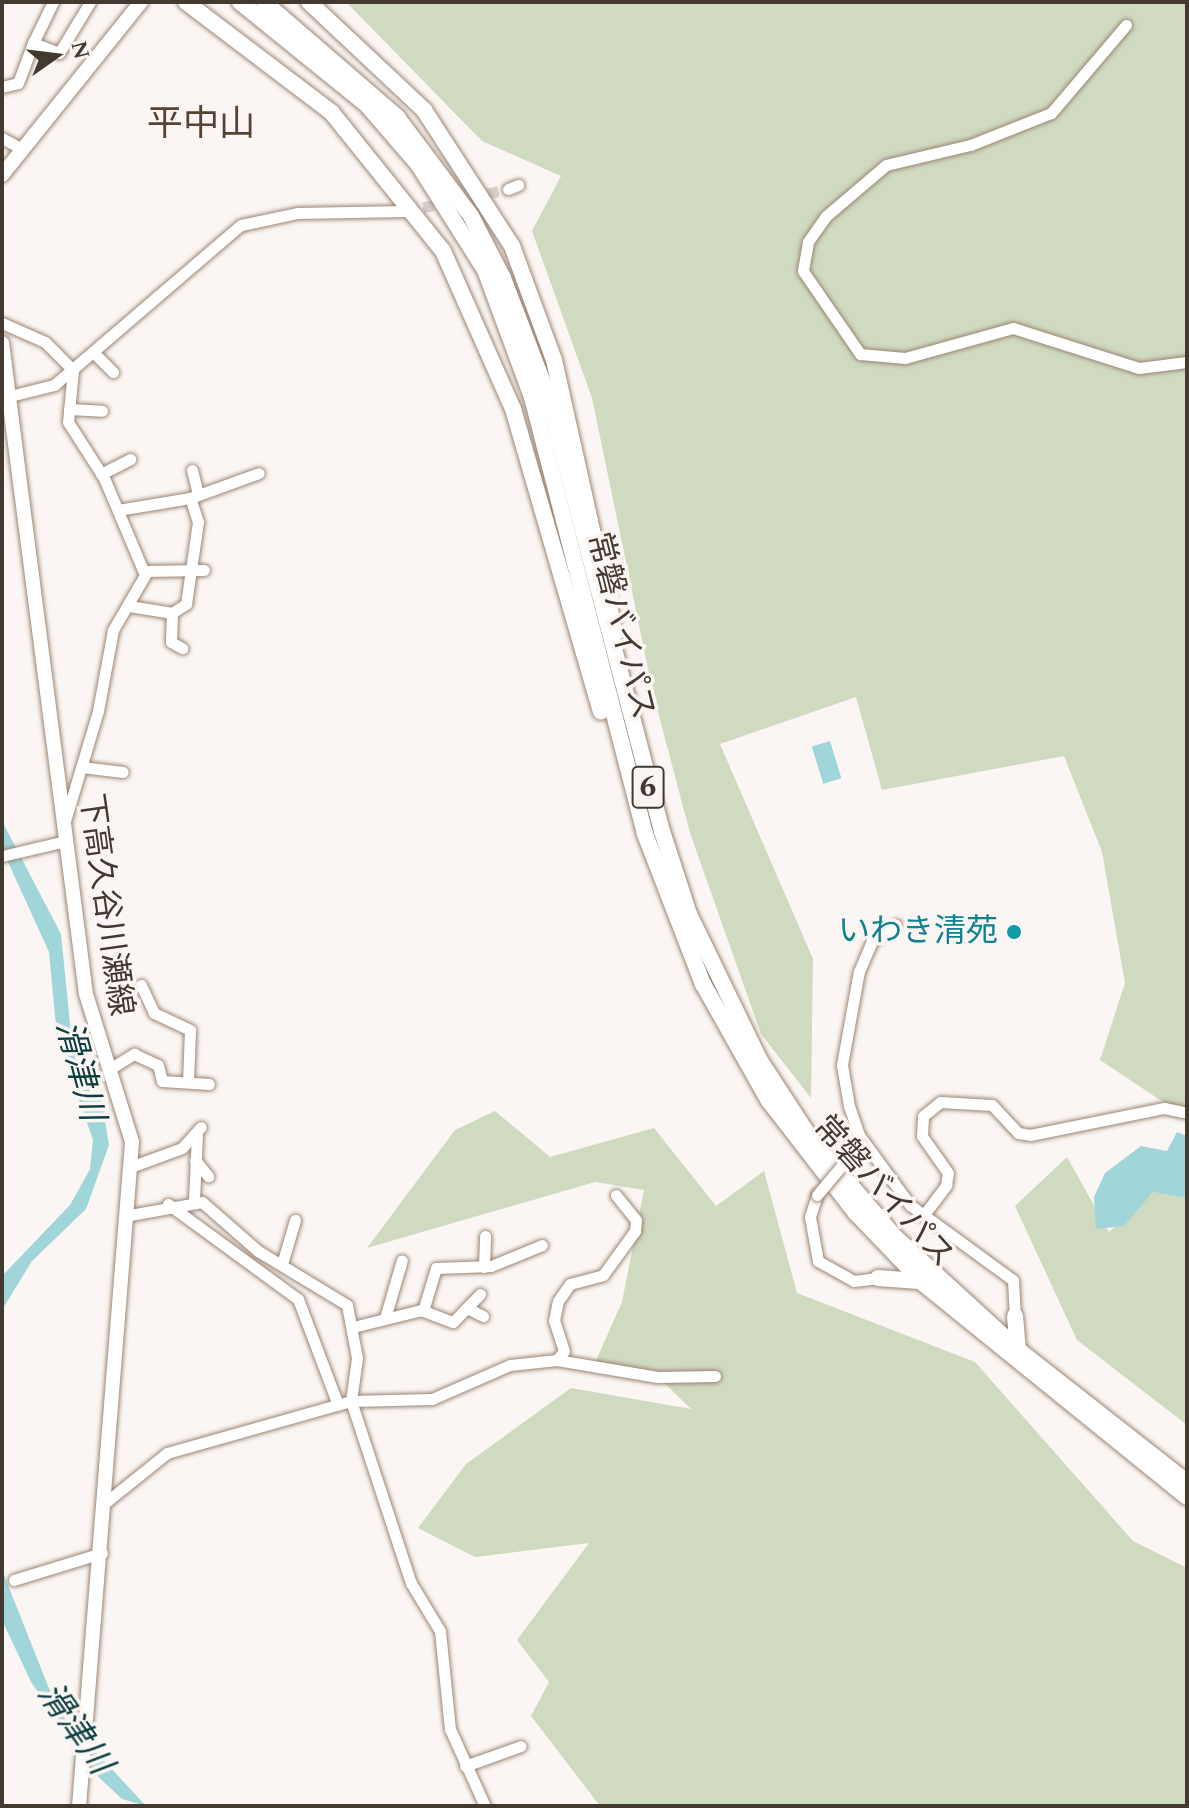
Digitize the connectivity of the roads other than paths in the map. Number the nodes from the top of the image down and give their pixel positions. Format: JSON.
{"nodes":[{"id":1,"x":53,"y":2,"type":"edge"},
{"id":2,"x":90,"y":2,"type":"edge"},
{"id":3,"x":141,"y":2,"type":"edge"},
{"id":4,"x":186,"y":2,"type":"edge"},
{"id":5,"x":240,"y":2,"type":"edge"},
{"id":6,"x":264,"y":2,"type":"edge"},
{"id":7,"x":309,"y":2,"type":"edge"},
{"id":8,"x":1126,"y":25,"type":"dead end"},
{"id":9,"x":33,"y":43,"type":"junction"},
{"id":10,"x":2,"y":87,"type":"edge"},
{"id":11,"x":2,"y":138,"type":"edge"},
{"id":12,"x":20,"y":148,"type":"junction"},
{"id":13,"x":2,"y":175,"type":"edge"},
{"id":14,"x":406,"y":211,"type":"tunnel mouth"},
{"id":15,"x":2,"y":323,"type":"edge"},
{"id":16,"x":2,"y":343,"type":"edge"},
{"id":17,"x":94,"y":353,"type":"junction"},
{"id":18,"x":1187,"y":362,"type":"edge"},
{"id":19,"x":73,"y":370,"type":"junction"},
{"id":20,"x":113,"y":372,"type":"dead end"},
{"id":21,"x":6,"y":398,"type":"edge"},
{"id":22,"x":69,"y":409,"type":"junction"},
{"id":23,"x":102,"y":411,"type":"dead end"},
{"id":24,"x":130,"y":459,"type":"dead end"},
{"id":25,"x":192,"y":470,"type":"dead end"},
{"id":26,"x":259,"y":473,"type":"dead end"},
{"id":27,"x":101,"y":474,"type":"junction"},
{"id":28,"x":194,"y":496,"type":"junction"},
{"id":29,"x":118,"y":510,"type":"junction"},
{"id":30,"x":198,"y":570,"type":"junction"},
{"id":31,"x":144,"y":571,"type":"junction"},
{"id":32,"x":129,"y":606,"type":"junction"},
{"id":33,"x":172,"y":613,"type":"junction"},
{"id":34,"x":182,"y":648,"type":"dead end"},
{"id":35,"x":625,"y":708,"type":"junction"},
{"id":36,"x":82,"y":767,"type":"junction"},
{"id":37,"x":123,"y":772,"type":"dead end"},
{"id":38,"x":634,"y":798,"type":"junction"},
{"id":39,"x":64,"y":825,"type":"junction"},
{"id":40,"x":66,"y":841,"type":"junction"},
{"id":41,"x":2,"y":856,"type":"edge"},
{"id":42,"x":896,"y":925,"type":"dead end"},
{"id":43,"x":141,"y":985,"type":"dead end"},
{"id":44,"x":108,"y":1070,"type":"junction"},
{"id":45,"x":198,"y":1083,"type":"junction"},
{"id":46,"x":197,"y":1099,"type":"dead end"},
{"id":47,"x":1187,"y":1113,"type":"edge"},
{"id":48,"x":859,"y":1140,"type":"junction"},
{"id":49,"x":195,"y":1160,"type":"junction"},
{"id":50,"x":133,"y":1166,"type":"junction"},
{"id":51,"x":208,"y":1176,"type":"dead end"},
{"id":52,"x":616,"y":1195,"type":"dead end"},
{"id":53,"x":194,"y":1200,"type":"junction"},
{"id":54,"x":168,"y":1204,"type":"junction"},
{"id":55,"x":130,"y":1215,"type":"junction"},
{"id":56,"x":923,"y":1216,"type":"junction"},
{"id":57,"x":295,"y":1220,"type":"dead end"},
{"id":58,"x":485,"y":1236,"type":"dead end"},
{"id":59,"x":542,"y":1245,"type":"dead end"},
{"id":60,"x":887,"y":1247,"type":"junction"},
{"id":61,"x":402,"y":1260,"type":"dead end"},
{"id":62,"x":282,"y":1264,"type":"junction"},
{"id":63,"x":484,"y":1267,"type":"junction"},
{"id":64,"x":878,"y":1278,"type":"junction"},
{"id":65,"x":397,"y":1281,"type":"junction"},
{"id":66,"x":410,"y":1284,"type":"dead end"},
{"id":67,"x":924,"y":1284,"type":"junction"},
{"id":68,"x":480,"y":1294,"type":"dead end"},
{"id":69,"x":467,"y":1308,"type":"junction"},
{"id":70,"x":423,"y":1311,"type":"junction"},
{"id":71,"x":483,"y":1316,"type":"dead end"},
{"id":72,"x":980,"y":1316,"type":"junction"},
{"id":73,"x":1015,"y":1316,"type":"junction"},
{"id":74,"x":385,"y":1318,"type":"junction"},
{"id":75,"x":353,"y":1327,"type":"junction"},
{"id":76,"x":1021,"y":1352,"type":"junction"},
{"id":77,"x":557,"y":1360,"type":"junction"},
{"id":78,"x":715,"y":1376,"type":"dead end"},
{"id":79,"x":345,"y":1403,"type":"junction"},
{"id":80,"x":1187,"y":1482,"type":"edge"},
{"id":81,"x":1187,"y":1497,"type":"edge"},
{"id":82,"x":106,"y":1502,"type":"junction"},
{"id":83,"x":102,"y":1553,"type":"junction"},
{"id":84,"x":14,"y":1580,"type":"dead end"},
{"id":85,"x":521,"y":1746,"type":"dead end"},
{"id":86,"x":465,"y":1766,"type":"junction"},
{"id":87,"x":79,"y":1806,"type":"edge"},
{"id":88,"x":485,"y":1806,"type":"edge"}],
"edges":[{"from":1,"to":9,"type":"street"},
{"from":2,"to":9,"type":"street"},
{"from":3,"to":12,"type":"main road"},
{"from":4,"to":38,"type":"highway"},
{"from":5,"to":38,"type":"highway","name":"常磐バイパス","number":"6"},
{"from":6,"to":35,"type":"highway","name":"常磐バイパス","number":"6"},
{"from":7,"to":35,"type":"highway"},
{"from":8,"to":18,"type":"street"},
{"from":9,"to":10,"type":"street"},
{"from":11,"to":12,"type":"street"},
{"from":12,"to":13,"type":"main road"},
{"from":14,"to":17,"type":"street"},
{"from":15,"to":19,"type":"street"},
{"from":16,"to":21,"type":"main road","name":"下高久谷川瀬線"},
{"from":17,"to":19,"type":"street"},
{"from":17,"to":20,"type":"street"},
{"from":19,"to":21,"type":"street"},
{"from":19,"to":22,"type":"street"},
{"from":21,"to":39,"type":"main road","name":"下高久谷川瀬線"},
{"from":22,"to":23,"type":"street"},
{"from":22,"to":27,"type":"street"},
{"from":24,"to":27,"type":"street"},
{"from":25,"to":28,"type":"street"},
{"from":26,"to":28,"type":"street"},
{"from":27,"to":29,"type":"street"},
{"from":28,"to":29,"type":"street"},
{"from":28,"to":30,"type":"street"},
{"from":29,"to":31,"type":"street"},
{"from":30,"to":31,"type":"street"},
{"from":30,"to":33,"type":"street"},
{"from":31,"to":32,"type":"street"},
{"from":32,"to":33,"type":"street"},
{"from":32,"to":36,"type":"street"},
{"from":33,"to":34,"type":"street"},
{"from":35,"to":72,"type":"highway","name":"常磐バイパス","number":"6"},
{"from":36,"to":37,"type":"street"},
{"from":36,"to":39,"type":"street"},
{"from":38,"to":60,"type":"highway","name":"常磐バイパス","number":"6"},
{"from":39,"to":40,"type":"main road","name":"下高久谷川瀬線"},
{"from":40,"to":41,"type":"street"},
{"from":40,"to":44,"type":"main road","name":"下高久谷川瀬線"},
{"from":42,"to":48,"type":"street"},
{"from":43,"to":45,"type":"street"},
{"from":44,"to":45,"type":"street"},
{"from":44,"to":50,"type":"main road","name":"下高久谷川瀬線"},
{"from":45,"to":46,"type":"street"},
{"from":47,"to":56,"type":"street"},
{"from":48,"to":56,"type":"street"},
{"from":48,"to":64,"type":"street","bridge":true},
{"from":49,"to":50,"type":"street"},
{"from":49,"to":51,"type":"street"},
{"from":49,"to":53,"type":"street"},
{"from":50,"to":55,"type":"main road","name":"下高久谷川瀬線"},
{"from":52,"to":77,"type":"street"},
{"from":53,"to":54,"type":"street"},
{"from":53,"to":62,"type":"street"},
{"from":54,"to":55,"type":"street"},
{"from":54,"to":79,"type":"street"},
{"from":55,"to":82,"type":"main road","name":"下高久谷川瀬線"},
{"from":56,"to":73,"type":"street"},
{"from":57,"to":62,"type":"street"},
{"from":58,"to":63,"type":"street"},
{"from":59,"to":63,"type":"street"},
{"from":60,"to":64,"type":"highway"},
{"from":60,"to":67,"type":"highway","name":"常磐バイパス","number":"6"},
{"from":61,"to":65,"type":"street"},
{"from":62,"to":75,"type":"street"},
{"from":63,"to":70,"type":"street"},
{"from":64,"to":67,"type":"highway"},
{"from":65,"to":66,"type":"street"},
{"from":65,"to":74,"type":"street"},
{"from":67,"to":81,"type":"highway","name":"常磐バイパス","number":"6"},
{"from":68,"to":69,"type":"street"},
{"from":69,"to":70,"type":"street"},
{"from":69,"to":71,"type":"street"},
{"from":70,"to":74,"type":"street"},
{"from":72,"to":73,"type":"highway"},
{"from":72,"to":76,"type":"highway","name":"常磐バイパス","number":"6"},
{"from":73,"to":76,"type":"highway"},
{"from":74,"to":75,"type":"street"},
{"from":75,"to":79,"type":"street"},
{"from":76,"to":80,"type":"highway","name":"常磐バイパス","number":"6"},
{"from":77,"to":78,"type":"street"},
{"from":77,"to":79,"type":"street"},
{"from":79,"to":82,"type":"street"},
{"from":79,"to":86,"type":"street"},
{"from":82,"to":83,"type":"main road","name":"下高久谷川瀬線"},
{"from":83,"to":84,"type":"street"},
{"from":83,"to":87,"type":"main road","name":"下高久谷川瀬線"},
{"from":85,"to":86,"type":"street"},
{"from":86,"to":88,"type":"street"}]}
